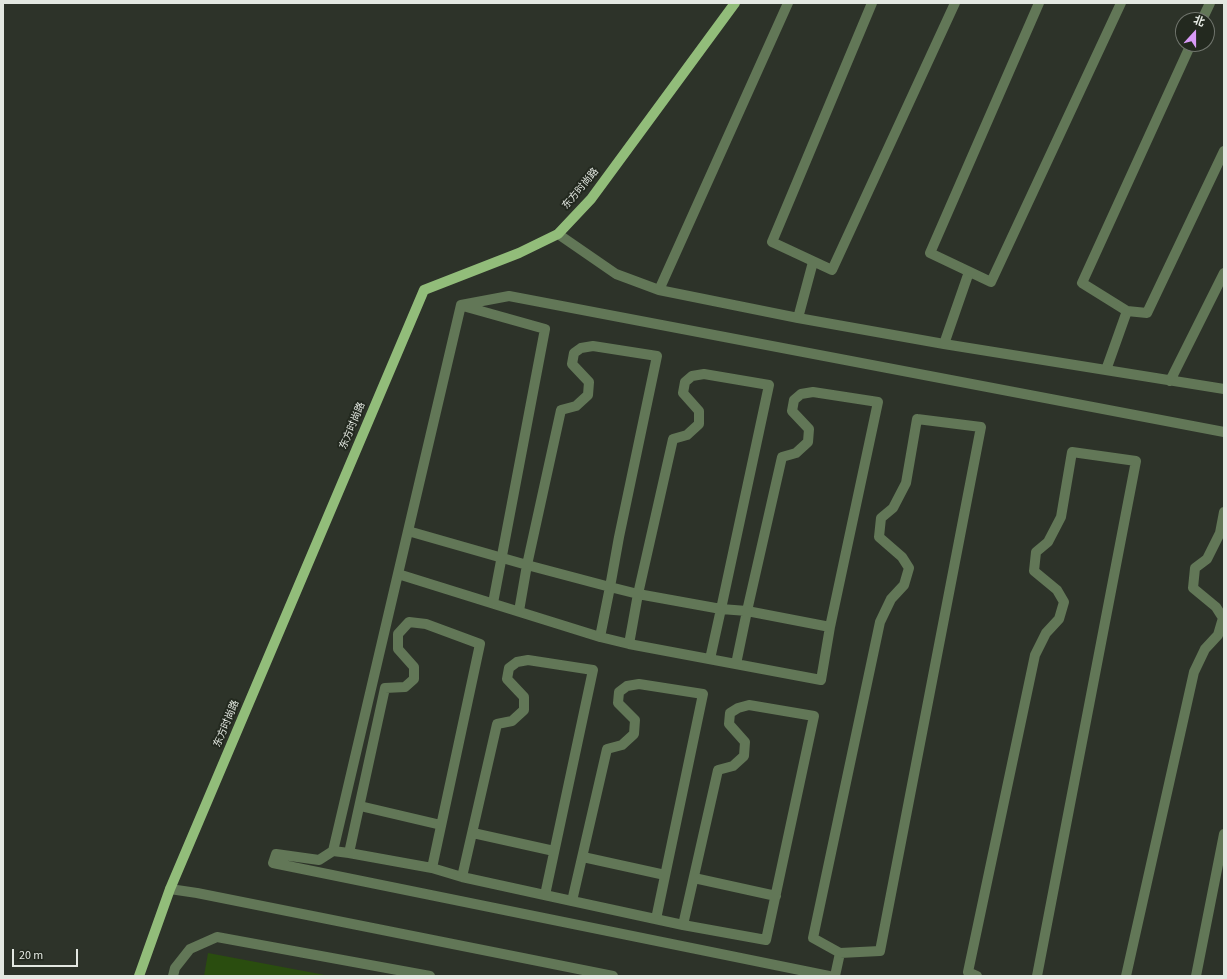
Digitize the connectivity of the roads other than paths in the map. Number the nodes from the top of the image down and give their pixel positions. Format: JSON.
{"nodes":[{"id":1,"x":735,"y":3,"type":"edge"},
{"id":2,"x":788,"y":3,"type":"edge"},
{"id":3,"x":872,"y":3,"type":"edge"},
{"id":4,"x":955,"y":3,"type":"edge"},
{"id":5,"x":1039,"y":3,"type":"edge"},
{"id":6,"x":1121,"y":3,"type":"edge"},
{"id":7,"x":1187,"y":52,"type":"edge"},
{"id":8,"x":1224,"y":151,"type":"edge"},
{"id":9,"x":558,"y":234,"type":"junction"},
{"id":10,"x":813,"y":262,"type":"junction"},
{"id":11,"x":970,"y":272,"type":"junction"},
{"id":12,"x":1224,"y":273,"type":"edge"},
{"id":13,"x":658,"y":290,"type":"junction"},
{"id":14,"x":461,"y":305,"type":"junction"},
{"id":15,"x":1127,"y":311,"type":"junction"},
{"id":16,"x":798,"y":318,"type":"junction"},
{"id":17,"x":944,"y":344,"type":"junction"},
{"id":18,"x":1106,"y":370,"type":"junction"},
{"id":19,"x":1170,"y":380,"type":"junction"},
{"id":20,"x":1224,"y":389,"type":"edge"},
{"id":21,"x":1224,"y":432,"type":"edge"},
{"id":22,"x":1224,"y":512,"type":"edge"},
{"id":23,"x":408,"y":531,"type":"junction"},
{"id":24,"x":501,"y":557,"type":"junction"},
{"id":25,"x":527,"y":565,"type":"junction"},
{"id":26,"x":398,"y":574,"type":"junction"},
{"id":27,"x":610,"y":587,"type":"junction"},
{"id":28,"x":638,"y":594,"type":"junction"},
{"id":29,"x":493,"y":603,"type":"junction"},
{"id":30,"x":721,"y":609,"type":"junction"},
{"id":31,"x":519,"y":611,"type":"junction"},
{"id":32,"x":747,"y":612,"type":"junction"},
{"id":33,"x":830,"y":627,"type":"junction"},
{"id":34,"x":600,"y":637,"type":"junction"},
{"id":35,"x":629,"y":644,"type":"junction"},
{"id":36,"x":710,"y":659,"type":"junction"},
{"id":37,"x":736,"y":664,"type":"junction"},
{"id":38,"x":360,"y":806,"type":"junction"},
{"id":39,"x":441,"y":825,"type":"junction"},
{"id":40,"x":473,"y":833,"type":"junction"},
{"id":41,"x":1224,"y":834,"type":"edge"},
{"id":42,"x":333,"y":851,"type":"junction"},
{"id":43,"x":554,"y":851,"type":"junction"},
{"id":44,"x":349,"y":853,"type":"junction"},
{"id":45,"x":583,"y":857,"type":"junction"},
{"id":46,"x":432,"y":868,"type":"junction"},
{"id":47,"x":665,"y":875,"type":"junction"},
{"id":48,"x":462,"y":877,"type":"junction"},
{"id":49,"x":694,"y":878,"type":"junction"},
{"id":50,"x":170,"y":890,"type":"junction"},
{"id":51,"x":545,"y":895,"type":"junction"},
{"id":52,"x":776,"y":896,"type":"junction"},
{"id":53,"x":572,"y":901,"type":"junction"},
{"id":54,"x":656,"y":919,"type":"junction"},
{"id":55,"x":684,"y":925,"type":"junction"},
{"id":56,"x":840,"y":952,"type":"junction"},
{"id":57,"x":139,"y":976,"type":"edge"},
{"id":58,"x":173,"y":976,"type":"edge"},
{"id":59,"x":430,"y":976,"type":"edge"},
{"id":60,"x":613,"y":976,"type":"edge"},
{"id":61,"x":829,"y":976,"type":"edge"},
{"id":62,"x":835,"y":976,"type":"edge"},
{"id":63,"x":977,"y":976,"type":"edge"},
{"id":64,"x":1037,"y":976,"type":"edge"},
{"id":65,"x":1126,"y":976,"type":"edge"},
{"id":66,"x":1196,"y":976,"type":"edge"}],
"edges":[{"from":1,"to":9,"type":"main road","name":"东方时尚路"},
{"from":2,"to":13,"type":"lane"},
{"from":3,"to":10,"type":"lane"},
{"from":4,"to":10,"type":"lane"},
{"from":5,"to":11,"type":"lane"},
{"from":6,"to":11,"type":"lane"},
{"from":7,"to":15,"type":"lane"},
{"from":8,"to":15,"type":"lane"},
{"from":9,"to":13,"type":"lane"},
{"from":9,"to":50,"type":"main road","name":"东方时尚路"},
{"from":10,"to":16,"type":"lane"},
{"from":11,"to":17,"type":"lane"},
{"from":12,"to":19,"type":"lane"},
{"from":13,"to":16,"type":"lane"},
{"from":14,"to":21,"type":"lane"},
{"from":14,"to":23,"type":"lane"},
{"from":14,"to":24,"type":"lane"},
{"from":15,"to":18,"type":"lane"},
{"from":16,"to":17,"type":"lane"},
{"from":17,"to":18,"type":"lane"},
{"from":18,"to":19,"type":"lane"},
{"from":19,"to":20,"type":"lane"},
{"from":22,"to":65,"type":"lane"},
{"from":23,"to":24,"type":"lane"},
{"from":23,"to":26,"type":"lane"},
{"from":24,"to":25,"type":"lane"},
{"from":24,"to":29,"type":"lane"},
{"from":25,"to":27,"type":"lane"},
{"from":25,"to":27,"type":"lane"},
{"from":25,"to":31,"type":"lane"},
{"from":26,"to":29,"type":"lane"},
{"from":26,"to":42,"type":"lane"},
{"from":27,"to":28,"type":"lane"},
{"from":27,"to":34,"type":"lane"},
{"from":28,"to":30,"type":"lane"},
{"from":28,"to":30,"type":"lane"},
{"from":28,"to":35,"type":"lane"},
{"from":29,"to":31,"type":"lane"},
{"from":30,"to":32,"type":"lane"},
{"from":30,"to":36,"type":"lane"},
{"from":31,"to":34,"type":"lane"},
{"from":32,"to":33,"type":"lane"},
{"from":32,"to":33,"type":"lane"},
{"from":32,"to":37,"type":"lane"},
{"from":33,"to":37,"type":"lane"},
{"from":34,"to":35,"type":"lane"},
{"from":35,"to":36,"type":"lane"},
{"from":36,"to":37,"type":"lane"},
{"from":38,"to":39,"type":"lane"},
{"from":38,"to":39,"type":"lane"},
{"from":38,"to":44,"type":"lane"},
{"from":39,"to":46,"type":"lane"},
{"from":40,"to":43,"type":"lane"},
{"from":40,"to":43,"type":"lane"},
{"from":40,"to":48,"type":"lane"},
{"from":41,"to":66,"type":"lane"},
{"from":42,"to":44,"type":"lane"},
{"from":42,"to":61,"type":"lane"},
{"from":43,"to":51,"type":"lane"},
{"from":44,"to":46,"type":"lane"},
{"from":45,"to":47,"type":"lane"},
{"from":45,"to":47,"type":"lane"},
{"from":45,"to":53,"type":"lane"},
{"from":46,"to":48,"type":"lane"},
{"from":47,"to":54,"type":"lane"},
{"from":48,"to":51,"type":"lane"},
{"from":49,"to":52,"type":"lane"},
{"from":49,"to":52,"type":"lane"},
{"from":49,"to":55,"type":"lane"},
{"from":50,"to":57,"type":"main road","name":"东方时尚路"},
{"from":50,"to":60,"type":"lane"},
{"from":51,"to":53,"type":"lane"},
{"from":52,"to":55,"type":"lane"},
{"from":53,"to":54,"type":"lane"},
{"from":54,"to":55,"type":"lane"},
{"from":56,"to":56,"type":"lane"},
{"from":56,"to":62,"type":"lane"},
{"from":58,"to":59,"type":"lane"},
{"from":63,"to":64,"type":"lane"}]}
